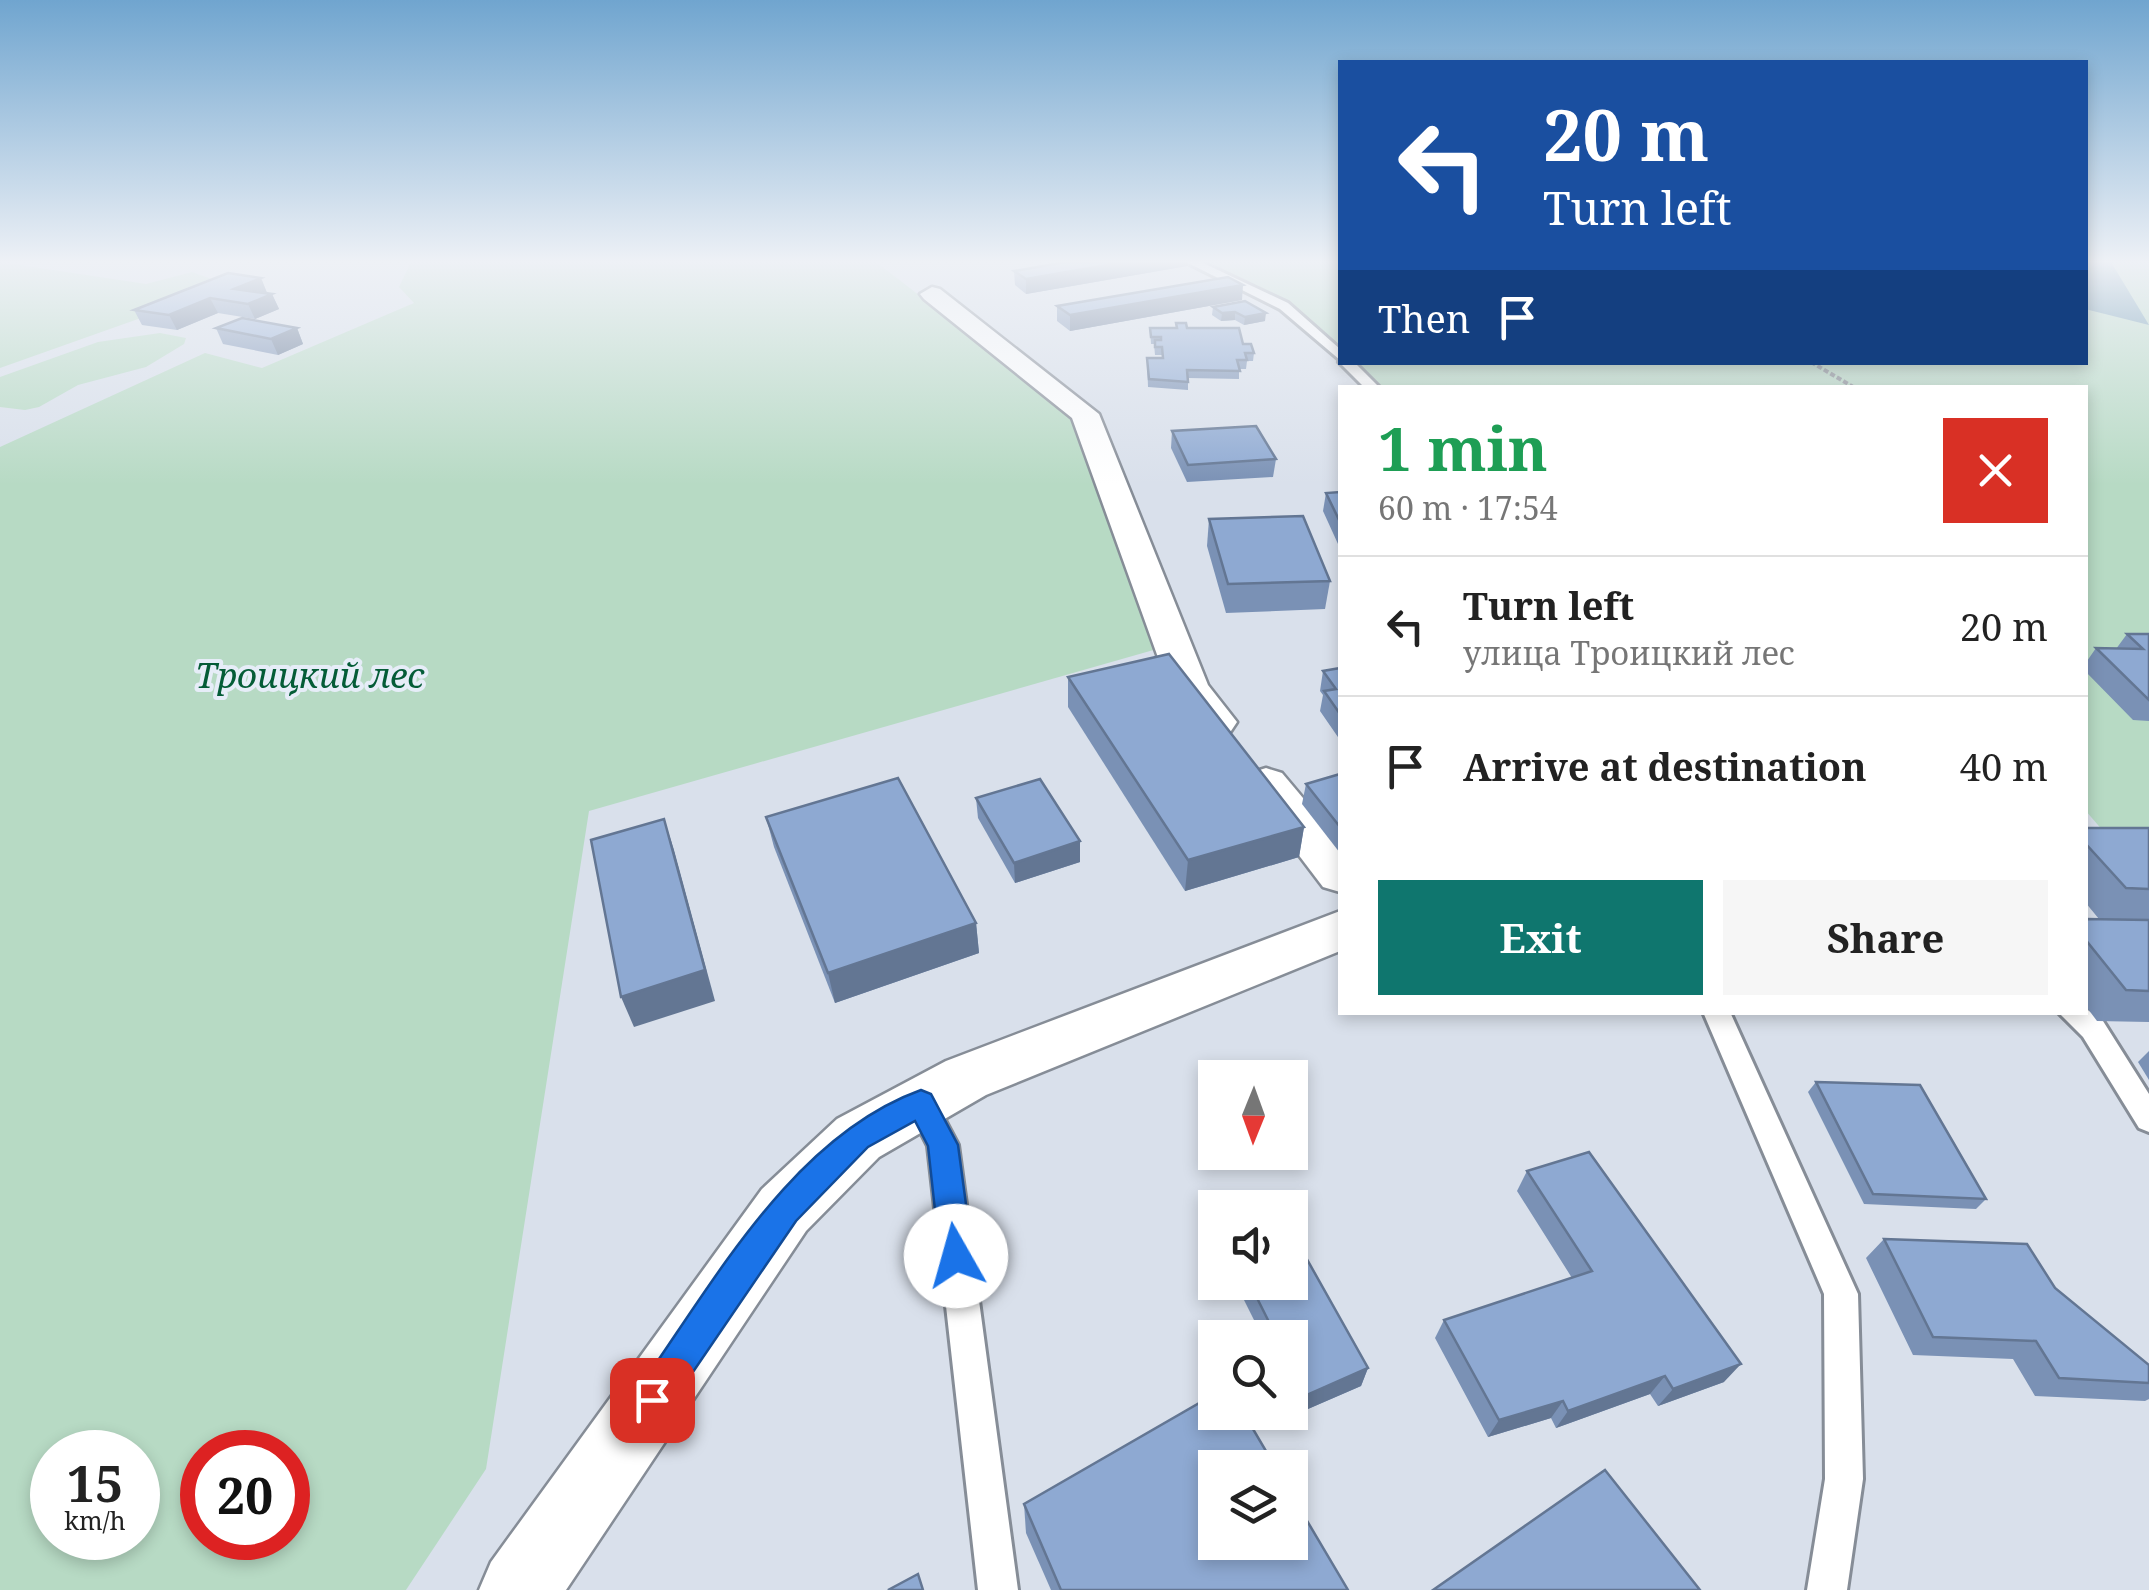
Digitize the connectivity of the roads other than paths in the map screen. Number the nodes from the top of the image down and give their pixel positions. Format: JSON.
{"nodes":[{"id":1,"x":986,"y":336,"type":"edge"},
{"id":2,"x":1318,"y":336,"type":"edge"},
{"id":3,"x":1338,"y":354,"type":"edge"},
{"id":4,"x":1349,"y":365,"type":"edge"},
{"id":5,"x":1370,"y":385,"type":"edge"},
{"id":6,"x":1338,"y":873,"type":"edge"},
{"id":7,"x":1338,"y":931,"type":"edge"},
{"id":8,"x":1717,"y":1015,"type":"edge"},
{"id":9,"x":2076,"y":1015,"type":"edge"},
{"id":10,"x":921,"y":1103,"type":"junction"},
{"id":11,"x":2149,"y":1119,"type":"edge"},
{"id":12,"x":519,"y":1590,"type":"edge"},
{"id":13,"x":998,"y":1590,"type":"edge"},
{"id":14,"x":1827,"y":1590,"type":"edge"}],
"edges":[{"from":1,"to":6,"type":"street"},
{"from":2,"to":3,"type":"lane"},
{"from":4,"to":5,"type":"lane"},
{"from":7,"to":10,"type":"street"},
{"from":8,"to":14,"type":"lane"},
{"from":9,"to":11,"type":"lane"},
{"from":10,"to":12,"type":"street"},
{"from":10,"to":13,"type":"lane"}]}
